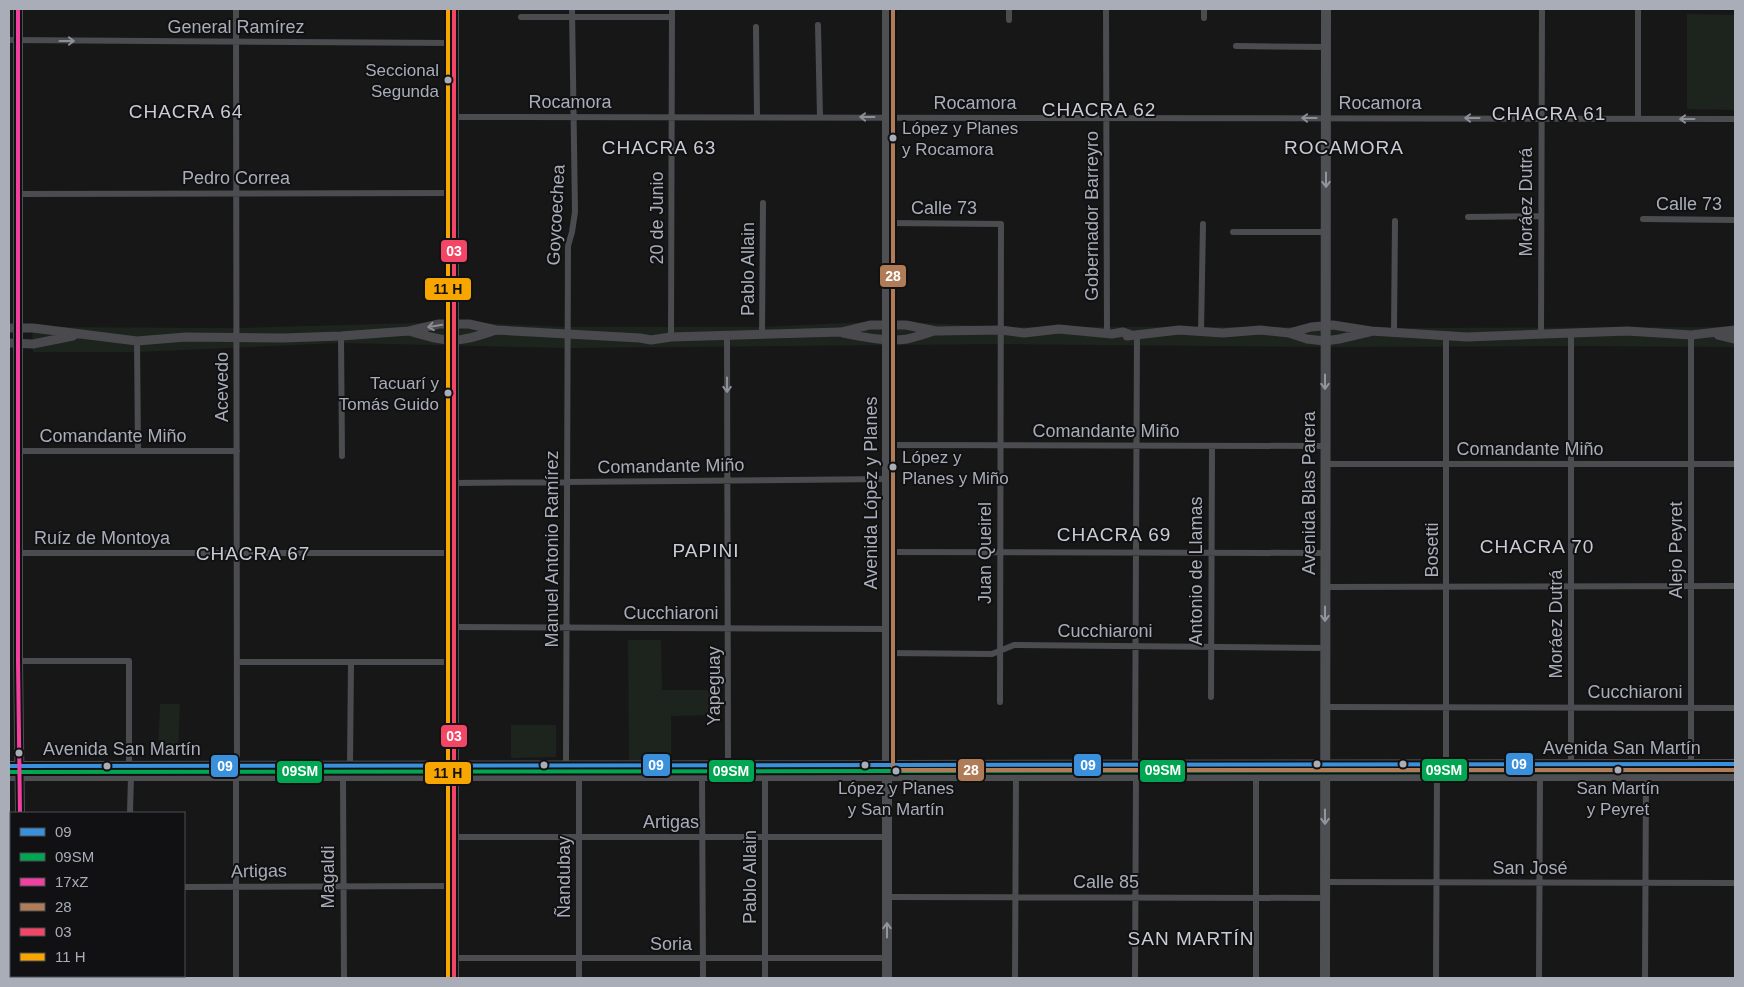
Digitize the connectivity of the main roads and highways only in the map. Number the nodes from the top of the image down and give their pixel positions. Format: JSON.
{"nodes":[{"id":1,"x":18,"y":9,"type":"edge"},
{"id":2,"x":454,"y":9,"type":"edge"},
{"id":3,"x":887,"y":9,"type":"edge"},
{"id":4,"x":1326,"y":9,"type":"edge"},
{"id":5,"x":14,"y":41,"type":"edge"},
{"id":6,"x":454,"y":324,"type":"junction"},
{"id":7,"x":887,"y":325,"type":"junction"},
{"id":8,"x":1326,"y":326,"type":"junction"},
{"id":9,"x":13,"y":328,"type":"edge"},
{"id":10,"x":496,"y":330,"type":"junction"},
{"id":11,"x":936,"y":330,"type":"junction"},
{"id":12,"x":1735,"y":330,"type":"edge"},
{"id":13,"x":409,"y":331,"type":"junction"},
{"id":14,"x":1371,"y":331,"type":"junction"},
{"id":15,"x":841,"y":332,"type":"junction"},
{"id":16,"x":1289,"y":333,"type":"junction"},
{"id":17,"x":83,"y":334,"type":"junction"},
{"id":18,"x":1713,"y":334,"type":"junction"},
{"id":19,"x":1735,"y":339,"type":"edge"},
{"id":20,"x":887,"y":340,"type":"junction"},
{"id":21,"x":1325,"y":340,"type":"junction"},
{"id":22,"x":454,"y":341,"type":"junction"},
{"id":23,"x":14,"y":343,"type":"edge"},
{"id":24,"x":1735,"y":764,"type":"edge"},
{"id":25,"x":453,"y":765,"type":"junction"},
{"id":26,"x":887,"y":765,"type":"junction"},
{"id":27,"x":1325,"y":765,"type":"junction"},
{"id":28,"x":9,"y":766,"type":"edge"},
{"id":29,"x":20,"y":771,"type":"junction"},
{"id":30,"x":9,"y":776,"type":"edge"},
{"id":31,"x":453,"y":776,"type":"junction"},
{"id":32,"x":887,"y":776,"type":"junction"},
{"id":33,"x":1325,"y":776,"type":"junction"},
{"id":34,"x":1735,"y":776,"type":"edge"},
{"id":35,"x":20,"y":812,"type":"edge"},
{"id":36,"x":454,"y":978,"type":"edge"},
{"id":37,"x":887,"y":978,"type":"edge"},
{"id":38,"x":1325,"y":978,"type":"edge"}],
"edges":[{"from":1,"to":5,"type":"main road"},
{"from":2,"to":6,"type":"main road"},
{"from":3,"to":7,"type":"main road","name":"Avenida López y Planes"},
{"from":4,"to":8,"type":"main road","name":"Avenida Blas Parera","one_way":true},
{"from":5,"to":9,"type":"main road"},
{"from":6,"to":10,"type":"main road"},
{"from":6,"to":13,"type":"main road","one_way":true},
{"from":6,"to":22,"type":"main road"},
{"from":7,"to":11,"type":"main road"},
{"from":7,"to":15,"type":"main road"},
{"from":7,"to":20,"type":"main road","name":"Avenida López y Planes"},
{"from":8,"to":14,"type":"main road"},
{"from":8,"to":16,"type":"main road"},
{"from":8,"to":21,"type":"main road","name":"Avenida Blas Parera"},
{"from":9,"to":17,"type":"main road"},
{"from":9,"to":23,"type":"main road"},
{"from":10,"to":15,"type":"main road"},
{"from":10,"to":22,"type":"main road"},
{"from":11,"to":16,"type":"main road"},
{"from":11,"to":20,"type":"main road"},
{"from":12,"to":18,"type":"main road"},
{"from":13,"to":17,"type":"main road"},
{"from":13,"to":22,"type":"main road"},
{"from":14,"to":18,"type":"main road"},
{"from":14,"to":21,"type":"main road"},
{"from":15,"to":20,"type":"main road"},
{"from":16,"to":21,"type":"main road"},
{"from":17,"to":23,"type":"main road"},
{"from":18,"to":19,"type":"main road"},
{"from":20,"to":26,"type":"main road","name":"Avenida López y Planes"},
{"from":21,"to":27,"type":"main road","name":"Avenida Blas Parera","one_way":true},
{"from":22,"to":25,"type":"main road"},
{"from":23,"to":29,"type":"main road"},
{"from":24,"to":27,"type":"main road","name":"Avenida San Martín"},
{"from":25,"to":26,"type":"main road","name":"Avenida San Martín"},
{"from":25,"to":29,"type":"main road","name":"Avenida San Martín"},
{"from":25,"to":31,"type":"main road"},
{"from":26,"to":27,"type":"main road","name":"Avenida San Martín"},
{"from":26,"to":32,"type":"main road","name":"Avenida López y Planes"},
{"from":27,"to":33,"type":"main road","name":"Avenida Blas Parera"},
{"from":28,"to":29,"type":"main road","name":"Avenida San Martín"},
{"from":29,"to":30,"type":"main road","name":"Avenida San Martín"},
{"from":29,"to":31,"type":"main road","name":"Avenida San Martín"},
{"from":29,"to":35,"type":"main road"},
{"from":31,"to":32,"type":"main road","name":"Avenida San Martín"},
{"from":31,"to":36,"type":"main road"},
{"from":32,"to":33,"type":"main road","name":"Avenida San Martín"},
{"from":37,"to":32,"type":"main road","name":"Avenida López y Planes","one_way":true},
{"from":33,"to":34,"type":"main road","name":"Avenida San Martín"},
{"from":33,"to":38,"type":"main road","name":"Avenida Blas Parera","one_way":true}]}
